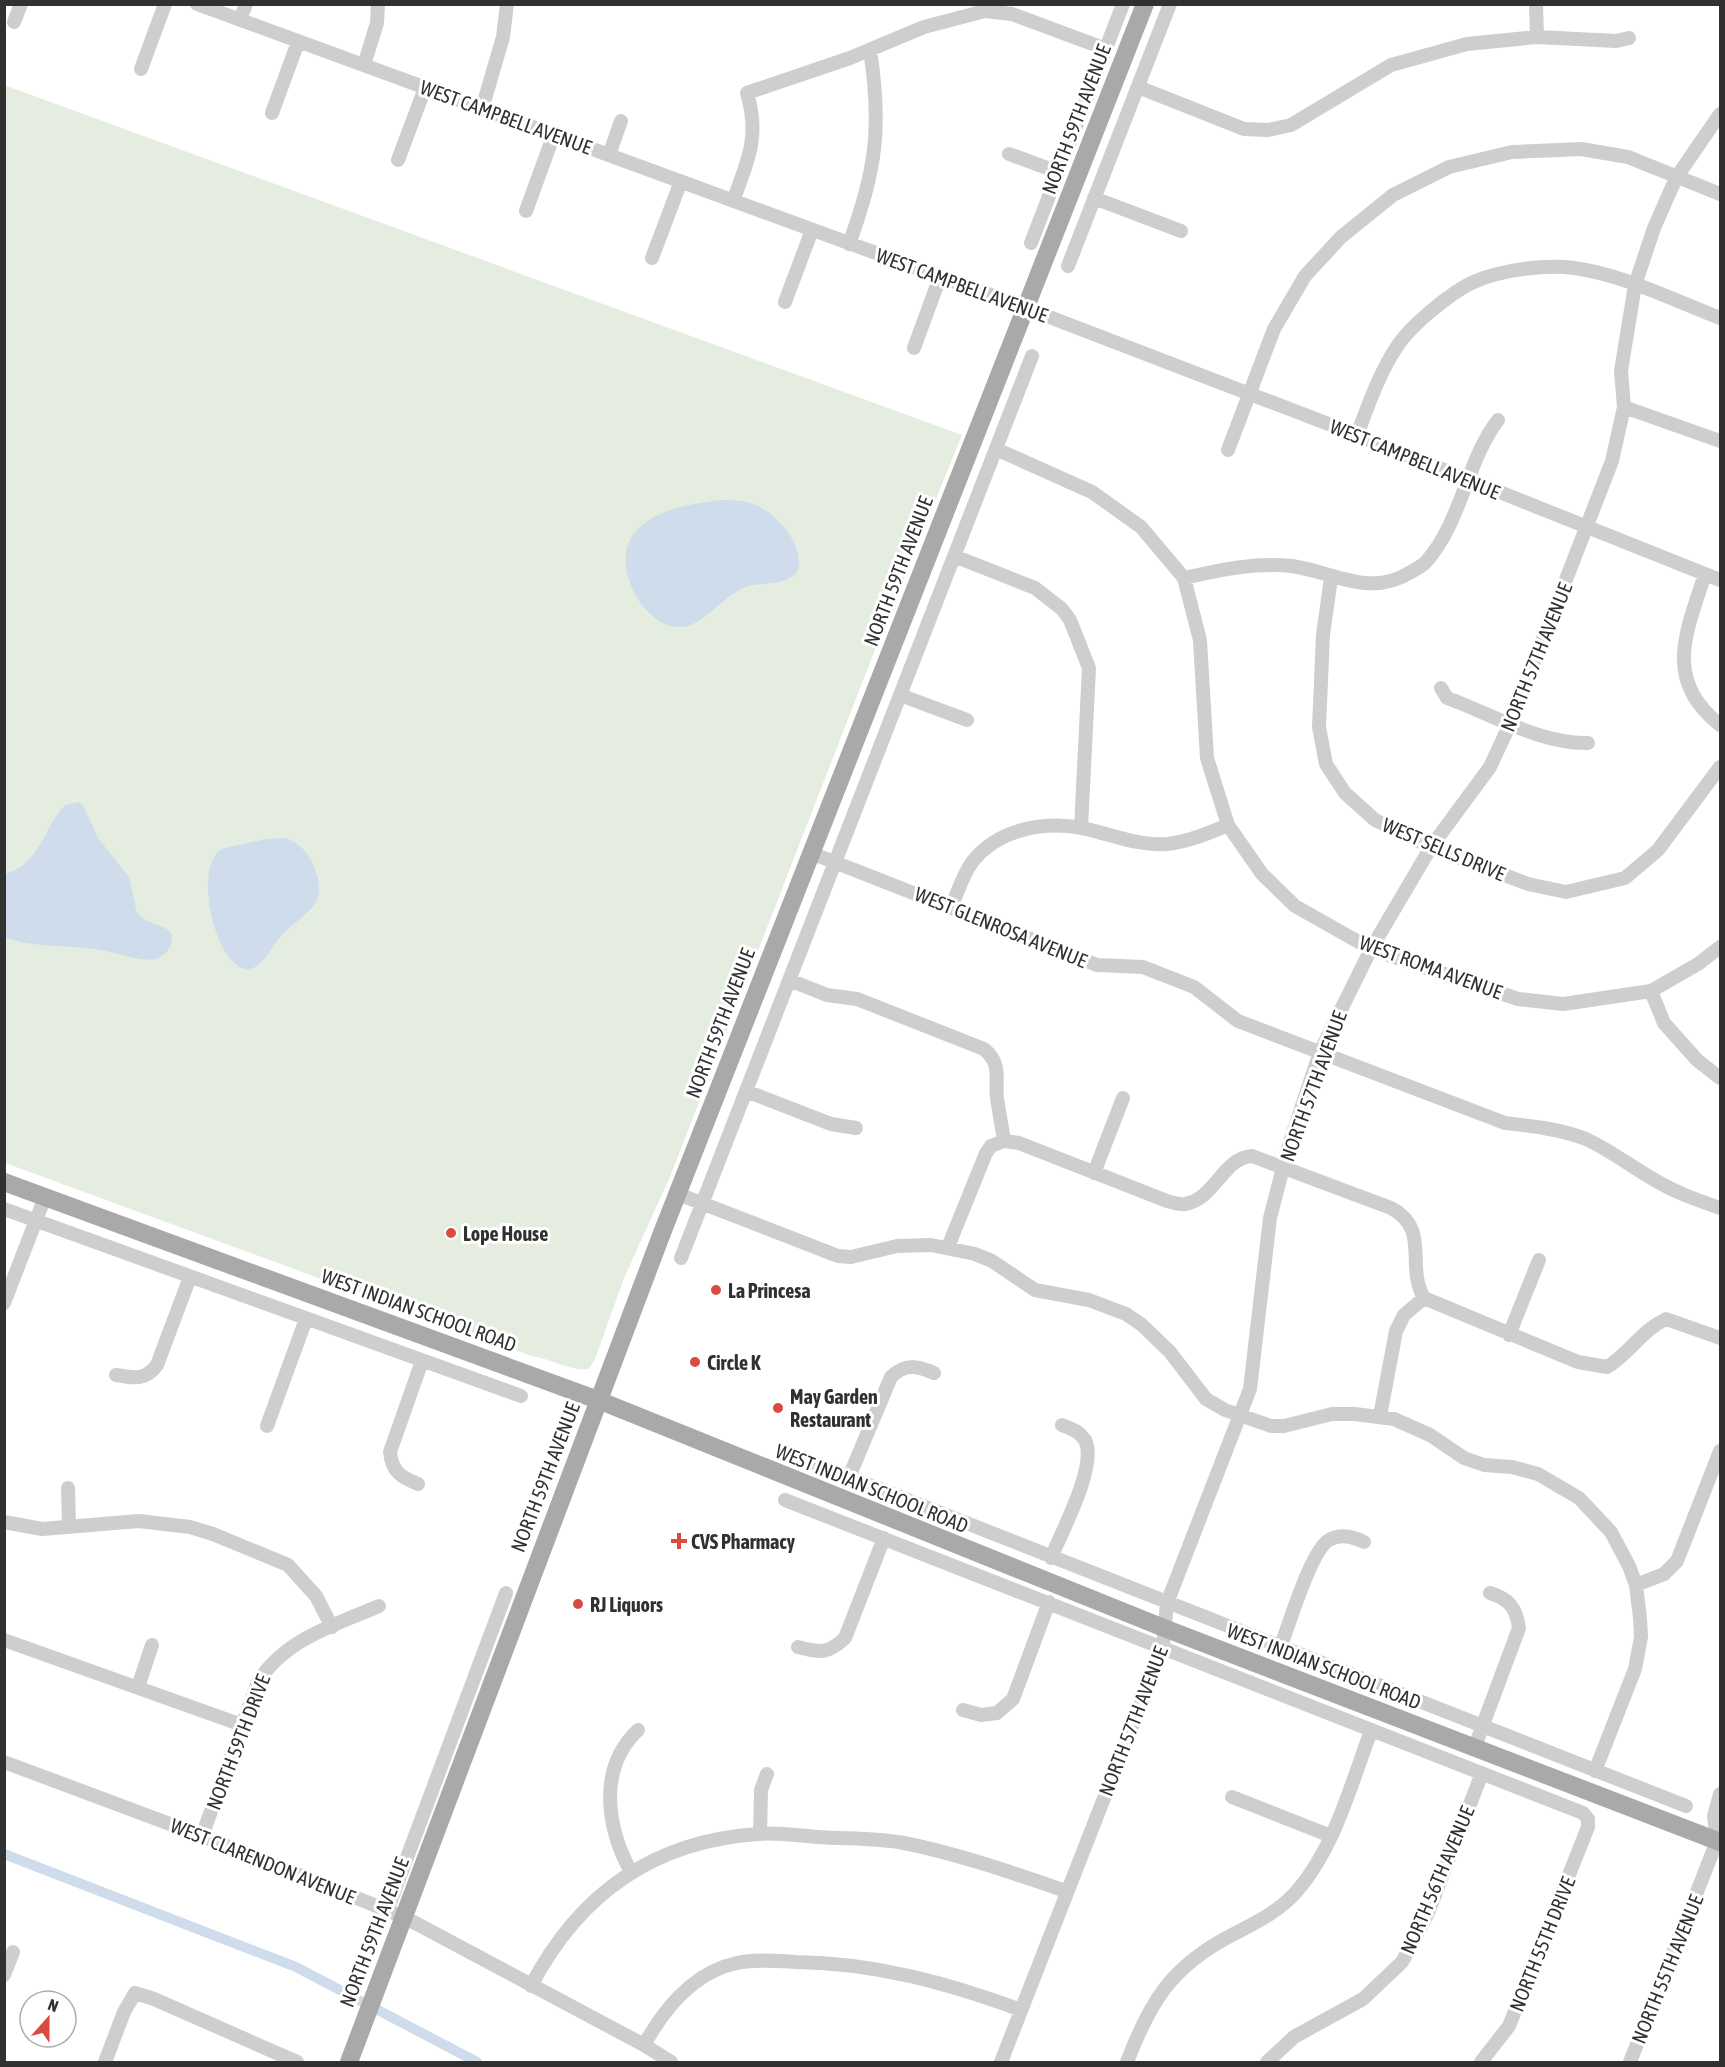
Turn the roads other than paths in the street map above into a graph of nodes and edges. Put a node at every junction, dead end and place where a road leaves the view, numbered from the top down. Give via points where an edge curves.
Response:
1 (21, 4) edge
2 (165, 4) edge
3 (197, 4) edge
4 (246, 4) edge
5 (378, 4) edge
6 (1123, 4) edge
7 (1145, 4) edge
8 (1170, 4) edge
9 (1536, 4) edge
10 (508, 5) edge
11 (240, 20) junction
12 (14, 22) dead end
13 (1537, 37) junction
14 (1629, 38) dead end
15 (298, 42) junction
16 (1106, 49) junction
17 (870, 50) junction
18 (364, 65) junction
19 (141, 69) dead end
20 (1138, 87) junction
21 (424, 88) junction
22 (482, 109) junction
23 (272, 113) dead end
24 (1720, 114) edge
25 (621, 121) dead end
26 (554, 134) junction
27 (609, 154) junction
28 (1009, 154) dead end
29 (398, 160) dead end
30 (1058, 172) junction
31 (1676, 178) junction
32 (681, 181) junction
33 (1720, 194) edge
34 (1094, 198) junction
35 (733, 201) junction
36 (526, 211) dead end
37 (812, 230) junction
38 (1181, 231) dead end
39 (1031, 243) dead end
40 (849, 244) junction
41 (652, 258) dead end
42 (1068, 266) dead end
43 (940, 277) junction
44 (1635, 285) junction
45 (785, 302) dead end
46 (1026, 308) junction
47 (1720, 318) edge
48 (914, 348) dead end
49 (1032, 356) dead end
50 (1249, 395) junction
51 (1624, 407) junction
52 (1498, 420) dead end
53 (1357, 435) junction
54 (1720, 441) edge
55 (996, 449) junction
56 (1228, 450) dead end
57 (1469, 480) junction
58 (1587, 528) junction
59 (954, 556) junction
60 (1705, 574) junction
61 (1184, 578) junction
62 (1331, 578) junction
63 (1720, 580) edge
64 (1441, 688) dead end
65 (900, 695) junction
66 (967, 720) dead end
67 (1510, 724) junction
68 (1720, 725) edge
69 (1588, 743) dead end
70 (1720, 767) edge
71 (1228, 825) junction
72 (1081, 828) junction
73 (1431, 847) junction
74 (811, 853) junction
75 (835, 862) junction
76 (952, 906) junction
77 (1720, 947) edge
78 (1371, 949) junction
79 (789, 980) junction
80 (1651, 991) junction
81 (1320, 1052) junction
82 (1720, 1078) edge
83 (746, 1091) junction
84 (1123, 1098) dead end
85 (856, 1128) dead end
86 (1004, 1141) junction
87 (1283, 1166) junction
88 (1094, 1173) junction
89 (4, 1182) edge
90 (678, 1194) junction
91 (45, 1197) junction
92 (702, 1203) junction
93 (1720, 1208) edge
94 (4, 1209) edge
95 (36, 1221) junction
96 (948, 1247) junction
97 (681, 1258) dead end
98 (1539, 1260) dead end
99 (190, 1277) junction
100 (1424, 1298) junction
101 (4, 1303) edge
102 (306, 1319) junction
103 (1509, 1335) junction
104 (1720, 1338) edge
105 (422, 1361) junction
106 (934, 1373) dead end
107 (116, 1375) dead end
108 (521, 1396) dead end
109 (598, 1400) junction
110 (1240, 1416) junction
111 (1380, 1416) junction
112 (1062, 1425) dead end
113 (267, 1426) dead end
114 (1720, 1451) edge
115 (791, 1454) dead end
116 (849, 1477) junction
117 (418, 1484) dead end
118 (68, 1488) dead end
119 (785, 1500) dead end
120 (4, 1522) edge
121 (69, 1527) junction
122 (884, 1538) junction
123 (1364, 1542) dead end
124 (1051, 1558) junction
125 (1636, 1584) junction
126 (506, 1593) dead end
127 (1490, 1593) dead end
128 (1049, 1602) junction
129 (1167, 1603) junction
130 (380, 1606) dead end
131 (332, 1627) junction
132 (1164, 1628) junction
133 (4, 1640) edge
134 (152, 1645) dead end
135 (798, 1647) dead end
136 (1164, 1647) junction
137 (1280, 1648) junction
138 (138, 1687) junction
139 (963, 1710) dead end
140 (242, 1725) junction
141 (1482, 1727) junction
142 (638, 1730) dead end
143 (1371, 1731) junction
144 (1474, 1749) junction
145 (4, 1762) edge
146 (1595, 1771) junction
147 (1482, 1773) junction
148 (767, 1774) dead end
149 (1720, 1794) edge
150 (1232, 1797) dead end
151 (1686, 1806) dead end
152 (1588, 1819) joint
153 (760, 1834) junction
154 (202, 1836) junction
155 (1331, 1836) junction
156 (1719, 1840) edge
157 (631, 1872) junction
158 (1066, 1892) junction
159 (395, 1914) junction
160 (13, 1952) dead end
161 (4, 1975) edge
162 (531, 1986) junction
163 (1022, 2010) junction
164 (644, 2045) junction
165 (105, 2062) edge
166 (297, 2062) edge
167 (348, 2062) edge
168 (671, 2062) edge
169 (1001, 2062) edge
170 (1127, 2062) edge
171 (1267, 2062) edge
172 (1481, 2062) edge
173 (1630, 2062) edge

1 - 12 street
2 - 19 street
3 - 11 street, WEST CAMPBELL AVENUE
4 - 11 street
5 - 18 street via 377,23
6 - 16 street, NORTH 59TH AVENUE
7 - 46 main road, NORTH 59TH AVENUE
8 - 20 street
9 - 13 street
10 - 22 street
11 - 15 street, WEST CAMPBELL AVENUE
13 - 14 street via 1616,41
13 - 20 street via 1467,44 1391,65 1291,125 1268,130 1244,129
15 - 18 street, WEST CAMPBELL AVENUE
15 - 23 street
16 - 17 street via 1011,14 985,11 924,27
16 - 30 street, NORTH 59TH AVENUE
17 - 35 street via 747,93 754,117 752,141
17 - 40 street via 878,110 875,156
18 - 21 street, WEST CAMPBELL AVENUE
20 - 34 street
21 - 22 street, WEST CAMPBELL AVENUE
21 - 29 street
22 - 26 street, WEST CAMPBELL AVENUE
24 - 31 street, NORTH 57TH AVENUE
25 - 27 street
26 - 27 street, WEST CAMPBELL AVENUE
26 - 36 street
27 - 32 street, WEST CAMPBELL AVENUE
28 - 30 street
30 - 39 street, NORTH 59TH AVENUE
31 - 33 street
31 - 44 street, NORTH 57TH AVENUE
31 - 50 street via 1628,157 1581,149 1512,152 1449,167 1393,195 1341,237 1305,276 1274,329
32 - 35 street, WEST CAMPBELL AVENUE
32 - 41 street
34 - 38 street
34 - 42 street
35 - 37 street, WEST CAMPBELL AVENUE
37 - 40 street, WEST CAMPBELL AVENUE
37 - 45 street
40 - 43 street, WEST CAMPBELL AVENUE
43 - 46 street, WEST CAMPBELL AVENUE
43 - 48 street
44 - 47 street
44 - 51 street, NORTH 57TH AVENUE via 1621,371
44 - 53 street via 1573,268 1530,268 1475,282 1426,314 1396,347
46 - 50 street, WEST CAMPBELL AVENUE
46 - 74 main road, NORTH 59TH AVENUE
49 - 55 street
50 - 53 street, WEST CAMPBELL AVENUE
50 - 56 street
51 - 54 street
51 - 58 street, NORTH 57TH AVENUE via 1612,461
52 - 57 street via 1485,438
53 - 57 street, WEST CAMPBELL AVENUE
55 - 59 street
55 - 61 street, WEST ROMA AVENUE via 1092,492 1141,527
57 - 58 street, WEST CAMPBELL AVENUE
57 - 62 street via 1446,531 1425,563 1401,578 1368,584
58 - 60 street, WEST CAMPBELL AVENUE
58 - 67 street, NORTH 57TH AVENUE
59 - 65 street
59 - 72 street via 1035,588 1070,620 1089,668
60 - 63 street, WEST CAMPBELL AVENUE
60 - 68 street via 1685,636 1684,677 1702,711
61 - 62 street via 1244,565 1293,567
61 - 71 street, WEST ROMA AVENUE via 1200,640 1207,758
62 - 73 street, WEST SELLS DRIVE via 1323,635 1319,726 1326,764 1345,793 1374,820
64 - 67 street via 1447,698
65 - 66 street
65 - 75 street
67 - 69 street via 1571,743
67 - 73 street, NORTH 57TH AVENUE via 1490,767
70 - 73 street, WEST SELLS DRIVE via 1658,850 1625,878 1566,892 1528,884
71 - 72 street via 1167,844 1129,842
71 - 78 street, WEST ROMA AVENUE via 1262,874 1295,906
72 - 76 street via 1037,825 1003,837 973,860
73 - 78 street, NORTH 57TH AVENUE
74 - 75 street, WEST GLENROSA AVENUE
74 - 90 main road, NORTH 59TH AVENUE
75 - 76 street, WEST GLENROSA AVENUE
75 - 79 street
76 - 81 street, WEST GLENROSA AVENUE via 1097,965 1143,967 1194,987 1238,1021
77 - 80 street, WEST ROMA AVENUE
78 - 80 street, WEST ROMA AVENUE via 1518,999 1563,1004
78 - 81 street, NORTH 57TH AVENUE
79 - 83 street
79 - 86 street via 827,995 856,999 984,1049 999,1071 997,1093
80 - 82 street via 1664,1023 1697,1060
81 - 87 street, NORTH 57TH AVENUE
81 - 93 street, WEST GLENROSA AVENUE via 1505,1123 1547,1128 1583,1138 1664,1185
83 - 85 street via 831,1124
83 - 92 street
84 - 88 street
86 - 88 street via 1019,1143
86 - 96 street via 991,1146 986,1153
87 - 88 street via 1245,1156 1233,1163 1201,1198 1185,1205
87 - 100 street via 1403,1214 1415,1235 1415,1275
87 - 110 street, NORTH 57TH AVENUE via 1270,1218 1252,1379
89 - 91 main road, WEST INDIAN SCHOOL ROAD
90 - 92 street
90 - 109 main road, NORTH 59TH AVENUE
91 - 95 street
91 - 109 main road, WEST INDIAN SCHOOL ROAD
92 - 96 street via 838,1256 851,1257 897,1246
92 - 97 street
94 - 95 street
95 - 99 street
95 - 101 street
96 - 110 street via 992,1260 1035,1290 1089,1300 1126,1314 1170,1352 1206,1399
98 - 103 street
99 - 102 street
99 - 107 street via 153,1370 142,1378
100 - 103 street
100 - 111 street via 1404,1315 1396,1331
102 - 105 street
102 - 113 street
103 - 104 street via 1578,1362 1607,1368 1653,1325 1666,1319
105 - 108 street
105 - 117 street via 390,1452 399,1476
106 - 116 street via 916,1366 897,1371 891,1377
109 - 132 main road, WEST INDIAN SCHOOL ROAD
109 - 159 main road, NORTH 59TH AVENUE
110 - 111 street via 1284,1426 1332,1414
110 - 129 street, NORTH 57TH AVENUE
111 - 125 street via 1430,1435 1464,1458 1484,1465 1525,1470 1559,1485 1595,1512 1611,1532
112 - 124 street via 1077,1431 1085,1441 1089,1458
114 - 125 street via 1677,1561 1664,1574
115 - 116 street, WEST INDIAN SCHOOL ROAD
116 - 124 street, WEST INDIAN SCHOOL ROAD
118 - 121 street
119 - 122 street, WEST INDIAN SCHOOL ROAD
120 - 121 street via 42,1529
121 - 131 street via 139,1521 190,1527 239,1543 288,1565 316,1596
122 - 128 street, WEST INDIAN SCHOOL ROAD
122 - 135 street via 845,1638 833,1650
123 - 137 street via 1339,1536 1318,1550
124 - 129 street, WEST INDIAN SCHOOL ROAD
125 - 146 street via 1639,1652
126 - 159 street, NORTH 59TH AVENUE
127 - 141 street via 1507,1598 1519,1628
128 - 136 street, WEST INDIAN SCHOOL ROAD
128 - 139 street via 1012,1699 997,1713
129 - 132 street, NORTH 57TH AVENUE
129 - 137 street, WEST INDIAN SCHOOL ROAD
130 - 131 street, NORTH 59TH DRIVE
131 - 140 street, NORTH 59TH DRIVE via 292,1646 269,1665 258,1682
132 - 136 street, NORTH 57TH AVENUE
132 - 144 main road, WEST INDIAN SCHOOL ROAD
133 - 138 street
134 - 138 street
136 - 143 street, WEST INDIAN SCHOOL ROAD
136 - 158 street, NORTH 57TH AVENUE
137 - 141 street, WEST INDIAN SCHOOL ROAD
138 - 140 street
140 - 154 street, NORTH 59TH DRIVE
141 - 144 street
141 - 146 street, WEST INDIAN SCHOOL ROAD
142 - 157 street via 624,1746 609,1800 612,1832
143 - 147 street, WEST INDIAN SCHOOL ROAD
143 - 155 street
144 - 156 main road, WEST INDIAN SCHOOL ROAD
145 - 154 street, WEST CLARENDON AVENUE
146 - 151 street, WEST INDIAN SCHOOL ROAD
147 - 152 street, WEST INDIAN SCHOOL ROAD via 1583,1813
147 - 171 street, NORTH 56TH AVENUE via 1428,1913 1402,1962 1363,1999 1294,2037
148 - 153 street via 761,1790
149 - 156 street, NORTH 55TH AVENUE via 1714,1816
150 - 155 street
152 - 172 street, NORTH 55TH DRIVE via 1520,2003 1499,2042
153 - 157 street via 670,1853
153 - 158 street via 903,1843 988,1865
154 - 159 street, WEST CLARENDON AVENUE
155 - 170 street via 1296,1893 1265,1917 1202,1952 1170,1979 1148,2011
156 - 173 street, NORTH 55TH AVENUE
157 - 162 street via 571,1922
158 - 163 street, NORTH 57TH AVENUE
159 - 162 street, WEST CLARENDON AVENUE
159 - 167 main road, NORTH 59TH AVENUE via 380,1980
160 - 161 street
162 - 164 street, WEST CLARENDON AVENUE
163 - 164 street via 962,1988 896,1971 830,1962 736,1963 701,1978 674,2000
163 - 169 street, NORTH 57TH AVENUE
164 - 168 street, WEST CLARENDON AVENUE
165 - 166 street via 135,1993

